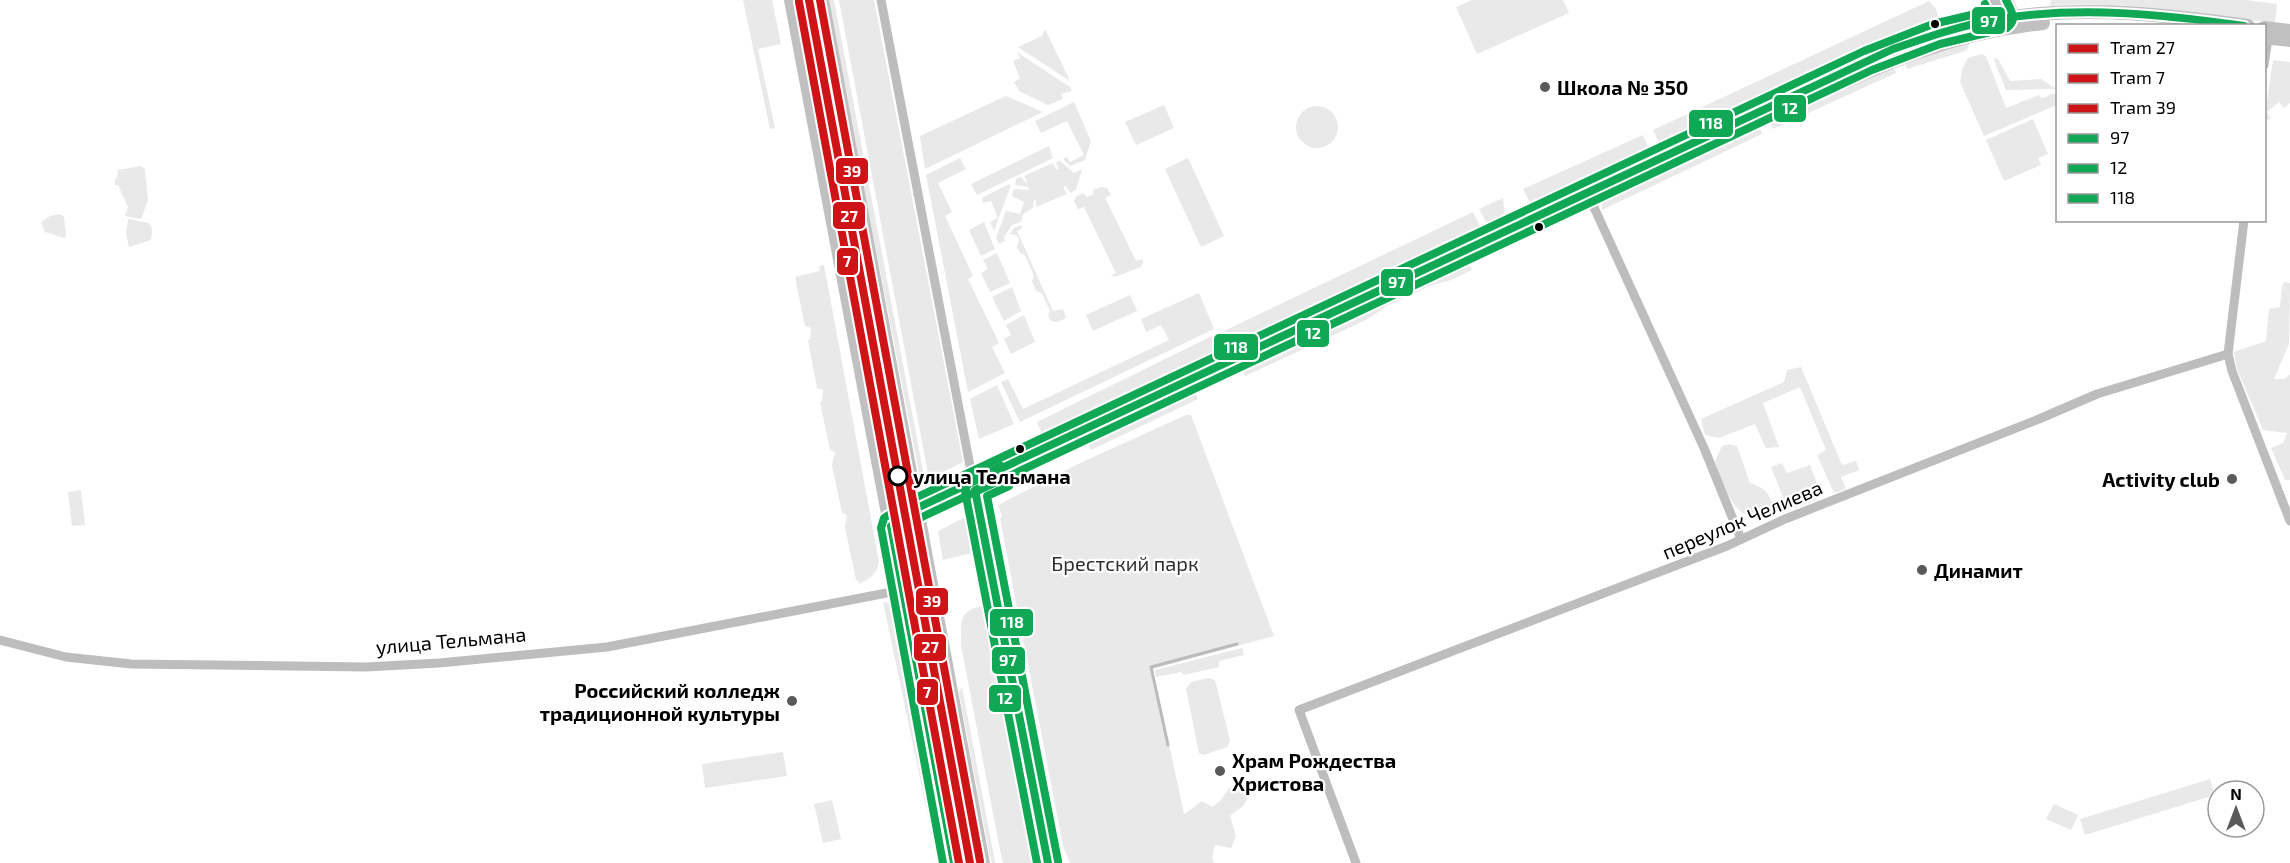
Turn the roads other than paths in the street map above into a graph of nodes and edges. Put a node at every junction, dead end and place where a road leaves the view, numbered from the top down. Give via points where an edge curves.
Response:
1 (791, 0) edge
2 (822, 0) edge
3 (881, 0) edge
4 (1995, 0) edge
5 (2006, 0) edge
6 (2009, 20) junction
7 (2157, 24) edge
8 (2230, 24) edge
9 (2290, 31) edge
10 (2267, 33) edge
11 (2290, 40) edge
12 (2266, 49) edge
13 (1589, 196) junction
14 (2244, 222) edge
15 (2228, 354) junction
16 (974, 486) junction
17 (918, 512) junction
18 (2290, 521) edge
19 (891, 526) junction
20 (1741, 539) junction
21 (902, 590) junction
22 (0, 640) edge
23 (954, 863) edge
24 (983, 863) edge
25 (1048, 863) edge
26 (1356, 863) edge

1 - 19 street
2 - 17 street
3 - 16 street
4 - 6 street
5 - 6 street
6 - 7 street
6 - 8 street via 2080,11
6 - 13 street via 1938,34 1868,60
9 - 10 street
10 - 11 street
10 - 12 street
13 - 16 street
13 - 20 street via 1704,448
14 - 15 street
15 - 18 street
15 - 20 street, переулок Челиева via 2071,404
16 - 17 street
16 - 25 street
17 - 19 street
17 - 24 street
19 - 21 street
20 - 26 street, переулок Челиева via 1299,710
21 - 22 street, улица Тельмана via 607,647 439,663 366,667 131,664 66,657
21 - 23 street

